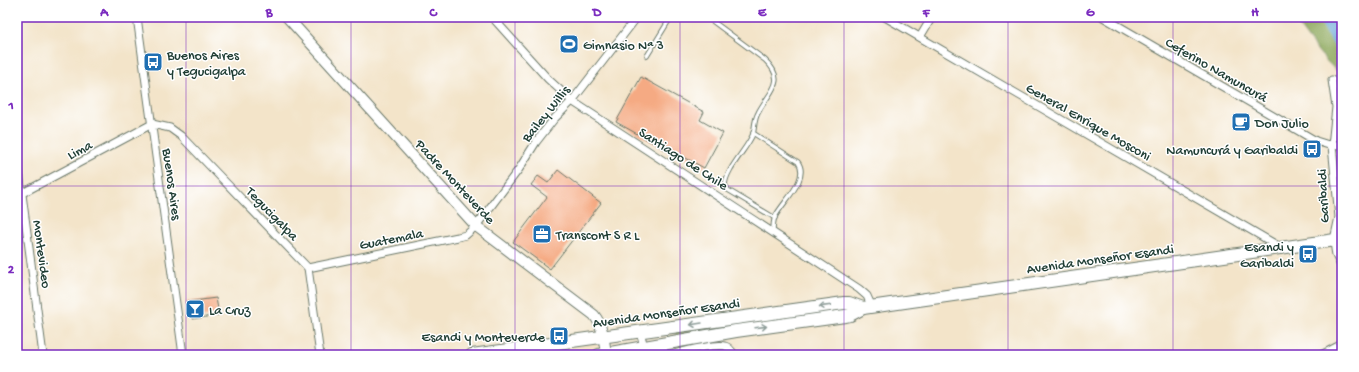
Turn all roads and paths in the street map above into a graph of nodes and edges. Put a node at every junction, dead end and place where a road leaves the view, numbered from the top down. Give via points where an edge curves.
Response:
1 (137, 17) edge
2 (287, 17) edge
3 (492, 17) edge
4 (637, 17) edge
5 (671, 17) edge
6 (707, 17) edge
7 (885, 17) edge
8 (932, 17) edge
9 (1103, 17) edge
10 (920, 37) junction
11 (646, 56) dead end
12 (1332, 80) dead end
13 (572, 100) junction
14 (152, 124) junction
15 (753, 133) junction
16 (1342, 144) edge
17 (1332, 146) junction
18 (17, 156) edge
19 (20, 196) edge
20 (775, 218) junction
21 (476, 226) junction
22 (773, 232) junction
23 (1338, 240) edge
24 (1280, 247) junction
25 (308, 268) junction
26 (1342, 268) edge
27 (867, 307) junction
28 (640, 331) junction
29 (603, 336) junction
30 (1342, 344) edge
31 (645, 351) edge
32 (603, 354) edge
33 (44, 355) edge
34 (183, 355) edge
35 (320, 355) edge
36 (472, 355) edge
37 (670, 355) edge
38 (734, 355) edge
39 (1321, 355) edge

1 - 14 street, Buenos Aires
2 - 21 street, Padre Monteverde
3 - 13 street, Santiago de Chile via 548,79
4 - 13 street, Bailey Willis
5 - 11 lane
6 - 15 lane via 765,60 776,74 773,89 754,121
7 - 10 street, General Enrique Mosconi
8 - 10 street
9 - 17 street, Ceferino Namuncurá via 1316,141
10 - 24 street, General Enrique Mosconi
12 - 17 street, Garibaldi via 1336,107
13 - 21 street, Bailey Willis via 536,142
13 - 22 street, Santiago de Chile
14 - 19 street, Lima
14 - 25 street, Tegucigalpa via 170,128 181,136
14 - 34 street, Buenos Aires
15 - 20 lane via 798,162 801,167 801,178
15 - 20 lane via 727,177 725,185 728,190
16 - 17 street
17 - 23 street, Garibaldi via 1339,217
18 - 19 street, Montevideo
19 - 33 street, Montevideo
20 - 22 lane
21 - 25 street, Guatemala via 466,235 458,237
21 - 29 street, Padre Monteverde via 594,315
22 - 27 street, Santiago de Chile via 867,296
23 - 24 main road, Avenida Monseñor Esandi
23 - 26 street, Garibaldi via 1336,255
24 - 27 main road, Avenida Monseñor Esandi
25 - 35 street
27 -> 28 main road, Avenida Monseñor Esandi via 844,303
31 -> 27 main road, Avenida Monseñor Esandi via 736,330 845,316
28 - 29 main road, Avenida Monseñor Esandi
28 - 31 street
29 - 32 street, Padre Monteverde
29 - 36 main road, Avenida Monseñor Esandi
30 - 39 street
31 - 32 main road, Avenida Monseñor Esandi
37 - 38 street via 723,346

